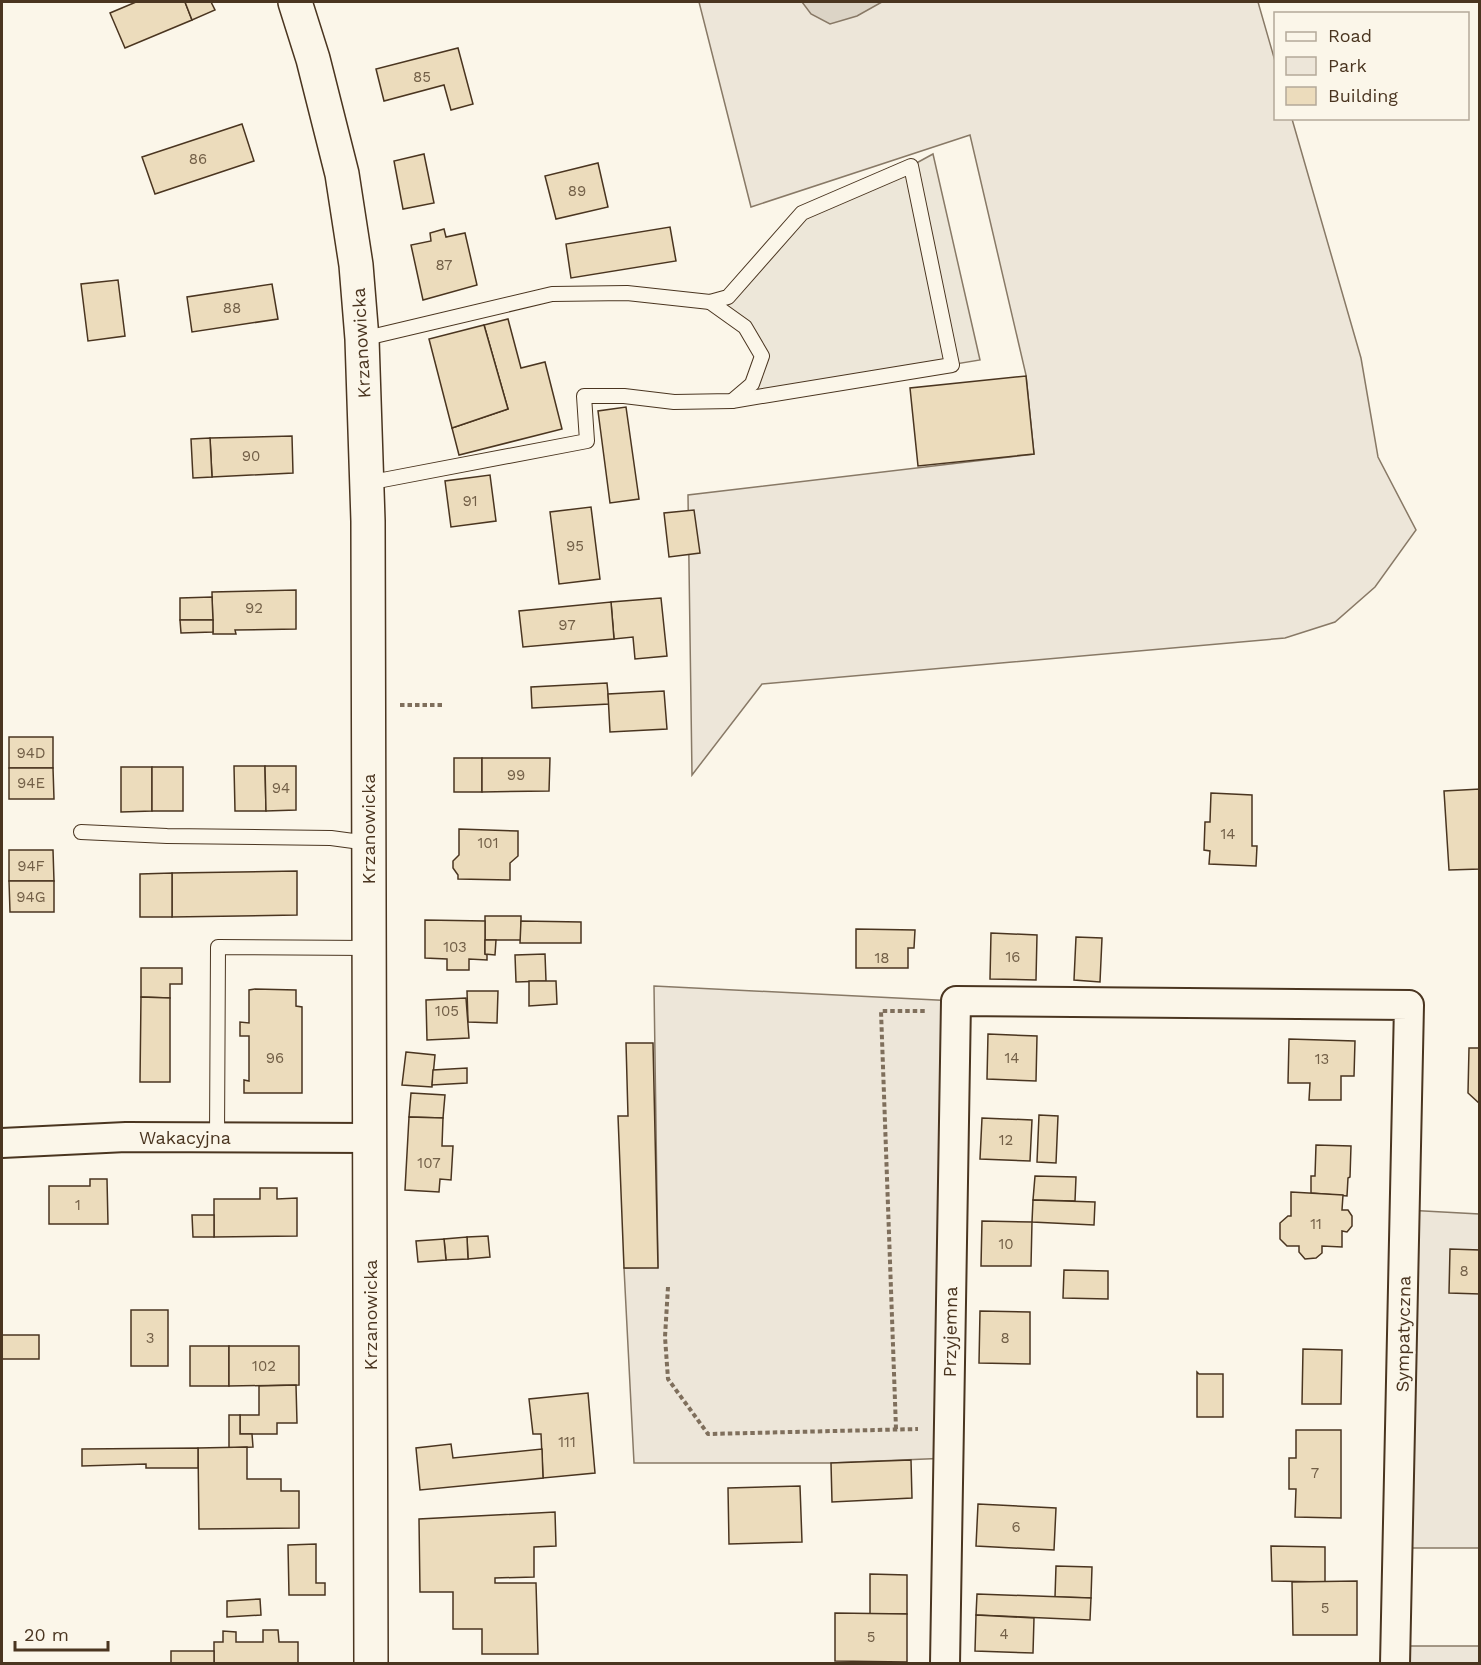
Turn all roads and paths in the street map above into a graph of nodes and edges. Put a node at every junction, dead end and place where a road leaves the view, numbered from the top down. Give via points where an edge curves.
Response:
1 (295, 2) edge
2 (710, 302) junction
3 (362, 339) junction
4 (732, 401) junction
5 (367, 483) junction
6 (390, 705) dead end
7 (446, 705) dead end
8 (81, 832) dead end
9 (368, 843) junction
10 (368, 948) junction
11 (956, 1006) junction
12 (217, 1137) junction
13 (369, 1138) junction
14 (2, 1143) edge
15 (668, 1287) dead end
16 (949, 1428) junction
17 (896, 1429) junction
18 (371, 1664) edge
19 (945, 1664) edge
20 (1395, 1664) edge

1 - 3 street, Krzanowicka via 342,174
2 - 3 lane via 627,293 552,294
2 - 4 lane via 745,327 762,356 752,384
2 - 4 lane via 728,297 802,213 911,166 952,365
3 - 5 street, Krzanowicka
4 - 5 lane via 584,396 587,441
5 - 9 street, Krzanowicka
6 - 7 path
8 - 9 lane via 331,838
9 - 10 street, Krzanowicka
10 - 12 lane via 218,947
10 - 13 street, Krzanowicka
11 - 16 street, Przyjemna
11 - 17 path via 881,1011
11 - 20 street, Sympatyczna via 1409,1005
12 - 13 street, Wakacyjna
12 - 14 street, Wakacyjna
13 - 18 street, Krzanowicka
15 - 17 path via 668,1379 708,1434
16 - 17 path
16 - 19 street, Przyjemna

